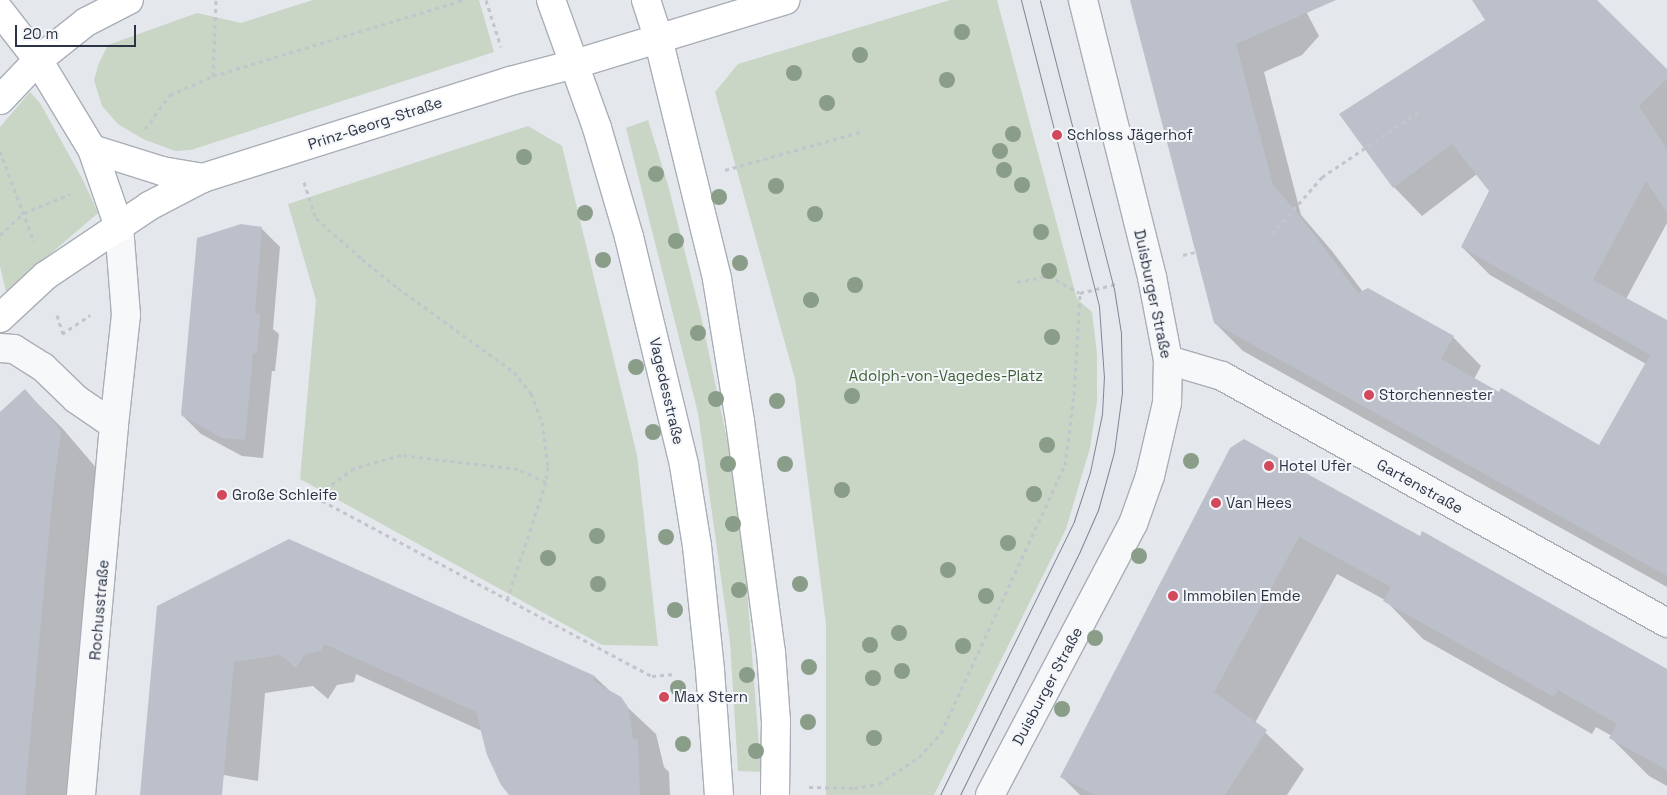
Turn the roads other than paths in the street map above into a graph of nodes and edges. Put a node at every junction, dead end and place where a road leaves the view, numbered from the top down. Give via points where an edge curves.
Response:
1 (129, 0) edge
2 (551, 0) edge
3 (646, 0) edge
4 (785, 0) edge
5 (1083, 0) edge
6 (0, 11) edge
7 (658, 38) junction
8 (38, 60) junction
9 (575, 64) junction
10 (0, 100) edge
11 (112, 168) junction
12 (203, 178) junction
13 (119, 227) junction
14 (0, 318) edge
15 (0, 348) edge
16 (1168, 360) junction
17 (114, 425) junction
18 (1667, 624) edge
19 (775, 791) edge
20 (81, 795) edge
21 (719, 795) edge
22 (990, 795) edge

1 - 8 street via 86,22
2 - 9 street, Vagedesstraße
3 - 7 street
4 - 7 street, Prinz-Georg-Straße
5 - 16 street, Duisburger Straße via 1152,277
6 - 8 street
7 - 9 street, Prinz-Georg-Straße
7 - 19 street via 717,279 740,421 771,652 776,721
8 - 10 street
8 - 11 street via 92,149
9 - 12 street, Prinz-Georg-Straße via 510,81
9 - 21 street, Vagedesstraße via 629,237 684,465 697,546
11 - 12 street
11 - 13 street, Rochusstraße
12 - 13 street, Prinz-Georg-Straße via 150,206
13 - 14 street, Prinz-Georg-Straße via 45,276
13 - 17 street, Rochusstraße via 126,315
15 - 17 street via 14,349 44,367 76,399
16 - 18 street, Gartenstraße via 1222,376
16 - 22 street, Duisburger Straße via 1167,403 1150,476 1133,524
17 - 20 street, Rochusstraße

